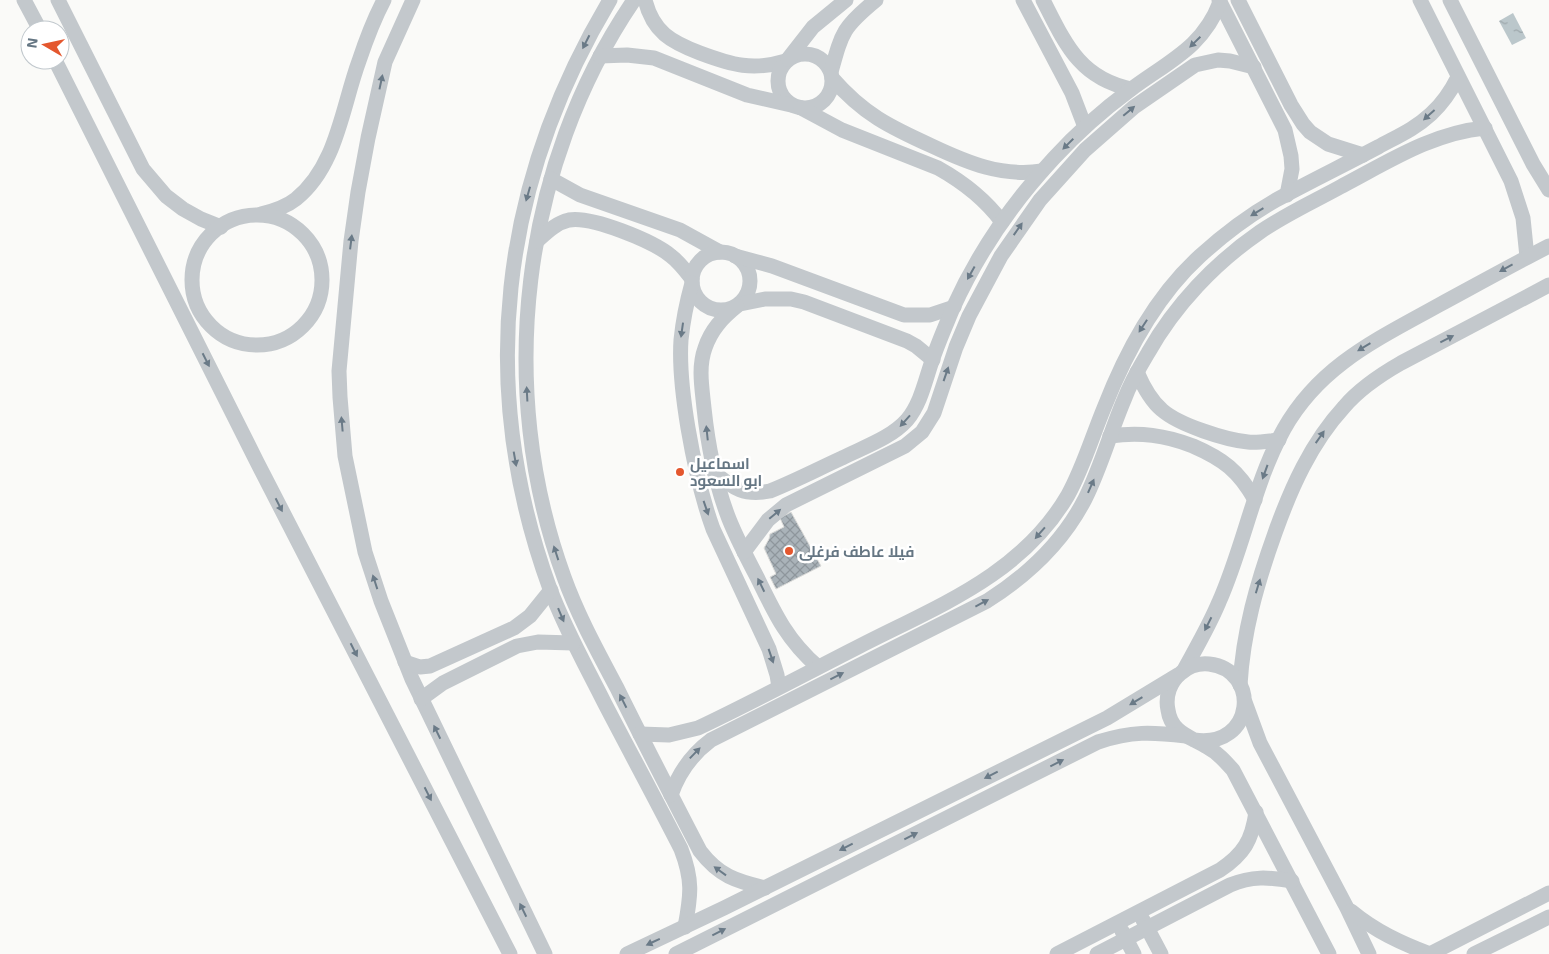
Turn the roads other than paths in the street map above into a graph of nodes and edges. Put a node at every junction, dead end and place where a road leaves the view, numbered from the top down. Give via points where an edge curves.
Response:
1 (24, 0) edge
2 (58, 0) edge
3 (384, 0) edge
4 (414, 0) edge
5 (610, 0) edge
6 (634, 0) edge
7 (645, 0) edge
8 (846, 0) edge
9 (876, 0) edge
10 (1023, 0) edge
11 (1043, 0) edge
12 (1238, 0) edge
13 (1420, 0) edge
14 (1450, 0) edge
15 (1220, 1) edge
16 (35, 20) edge
17 (600, 56) junction
18 (787, 60) junction
19 (1254, 67) junction
20 (60, 70) edge
21 (831, 75) junction
22 (1458, 77) junction
23 (1131, 89) junction
24 (796, 107) junction
25 (1085, 127) junction
26 (1485, 128) junction
27 (1363, 155) junction
28 (1042, 171) junction
29 (551, 179) junction
30 (1549, 190) edge
31 (1286, 195) junction
32 (258, 215) junction
33 (1002, 222) junction
34 (221, 226) junction
35 (537, 241) junction
36 (1549, 246) edge
37 (720, 252) junction
38 (735, 256) junction
39 (1527, 257) junction
40 (692, 281) junction
41 (1549, 285) edge
42 (322, 288) junction
43 (346, 290) junction
44 (738, 305) junction
45 (198, 307) junction
46 (954, 307) junction
47 (183, 317) junction
48 (932, 360) junction
49 (1137, 372) junction
50 (1110, 436) junction
51 (1279, 440) junction
52 (714, 472) junction
53 (1255, 500) junction
54 (744, 552) junction
55 (550, 590) junction
56 (573, 643) junction
57 (405, 662) junction
58 (818, 667) junction
59 (1181, 673) junction
60 (1240, 685) junction
61 (779, 687) junction
62 (421, 699) junction
63 (1244, 700) junction
64 (640, 734) junction
65 (1190, 738) junction
66 (671, 795) junction
67 (1256, 812) junction
68 (1292, 882) junction
69 (765, 888) junction
70 (1549, 892) edge
71 (1347, 908) junction
72 (1139, 912) junction
73 (1549, 917) edge
74 (1117, 923) junction
75 (685, 927) junction
76 (1148, 928) junction
77 (1126, 939) junction
78 (510, 954) edge
79 (545, 954) edge
80 (627, 954) edge
81 (676, 954) edge
82 (1057, 954) edge
83 (1097, 954) edge
84 (1134, 954) edge
85 (1160, 954) edge
86 (1329, 954) edge
87 (1369, 954) edge
88 (1430, 954) edge
89 (1474, 954) edge

1 - 16 street
2 - 34 street via 143,169 166,196 183,209
3 - 32 street via 358,61 336,136 321,170 294,200
43 -> 4 street via 358,192 385,62
5 -> 55 street via 566,85 538,161 518,235 508,311 508,399 514,448 522,496
6 - 17 street
7 - 18 street via 652,20 680,45 739,66 763,66
8 - 18 street via 813,27
9 - 21 street via 858,14 840,37
10 - 25 street via 1072,93
11 - 23 street via 1064,40 1081,63 1104,80
12 - 27 street via 1303,124 1328,144
13 - 22 street
14 - 30 street
15 - 19 street
15 -> 23 street via 1210,25 1193,44
17 - 24 street via 627,54 654,58 747,95
17 - 29 street via 573,116
18 - 21 street via 795,55 811,54 824,62
18 - 24 street via 779,71 778,87 785,100
19 - 31 street via 1289,142 1292,169
54 -> 19 street via 768,520 786,506 905,446 922,432 934,413 969,316 1001,256 1040,200 1085,150 1134,107 1195,64 1218,60
20 - 47 street
21 - 24 street via 830,91 821,103 814,107
21 - 28 street via 853,100 877,119 964,161 998,171
22 - 26 street
22 -> 27 street via 1442,103 1420,124
23 - 25 street
24 - 33 street via 842,130 950,174 984,201
25 -> 28 street
26 - 39 street via 1518,199
26 - 49 street via 1430,140 1260,232 1217,266 1198,286 1163,328
27 - 31 street
28 - 33 street
29 - 35 street
29 - 37 street via 580,195 680,230
31 -> 58 street via 1222,236 1186,270 1155,307 1122,364 1080,472 1055,515 1022,552 982,582
32 - 34 street via 245,216
32 - 42 street via 276,218 306,238 316,253
33 -> 46 street
34 - 45 street via 205,242 195,263 193,285
35 - 40 street via 561,223 591,221 654,244 671,256
64 -> 35 street via 576,608 553,544 537,478 528,411 526,343
36 - 39 street
37 - 38 street
37 - 40 street via 701,260
38 - 44 street via 748,269 750,278 746,297
38 - 46 street via 772,266 904,315 930,315
39 -> 51 street via 1344,361 1311,391
40 - 44 street via 693,291 704,305 729,310
40 -> 61 street via 680,358 682,395 695,471 713,529 769,649
60 -> 41 street via 1247,626 1272,542 1304,464 1329,424 1360,390 1378,376
42 - 43 street
42 - 45 street via 318,304 300,330 272,344 249,344 226,338
57 -> 43 street via 365,552 345,456 339,371
44 - 48 street via 778,298 804,302 907,341
52 -> 44 street via 708,441 702,362 717,325
45 - 47 street
46 - 48 street
47 -> 78 street
48 -> 52 street via 914,409 899,428 879,440 760,493 739,490
49 - 50 street
49 - 51 street via 1153,401 1180,422 1234,440
50 - 53 street via 1158,435 1174,438 1214,455 1238,474
66 -> 50 street via 690,758 711,740 987,601 1021,578 1050,550 1075,517 1094,481
51 -> 53 street
52 - 54 street
53 -> 59 street via 1219,602
58 -> 54 street via 794,644
55 -> 56 street
55 - 57 street via 530,616 514,628 430,666 420,667
56 - 62 street via 538,642 517,646
56 - 75 street via 681,849 691,888
57 - 62 street
58 - 61 street
59 - 60 street via 1194,665 1216,665 1226,669
59 - 65 street via 1168,693 1168,713 1178,730
59 -> 69 street via 1107,718
60 - 63 street
61 - 64 street via 698,728 669,735
79 -> 62 street
63 - 65 street via 1243,712 1230,734 1206,742
63 - 71 street via 1260,743
64 - 66 street
65 - 67 street via 1221,757 1233,770
81 -> 65 street via 1098,742 1116,736 1154,732
69 -> 66 street via 727,877 708,861
67 - 68 street
67 - 72 street via 1254,830 1235,860
68 - 76 street via 1244,879
68 - 86 street
69 - 75 street
70 - 88 street
71 - 87 street
71 - 88 street via 1377,930
72 - 74 street
72 - 76 street
73 - 89 street
74 - 77 street
74 - 82 street
75 -> 80 street
76 - 77 street
76 - 85 street
77 - 83 street
77 - 84 street

